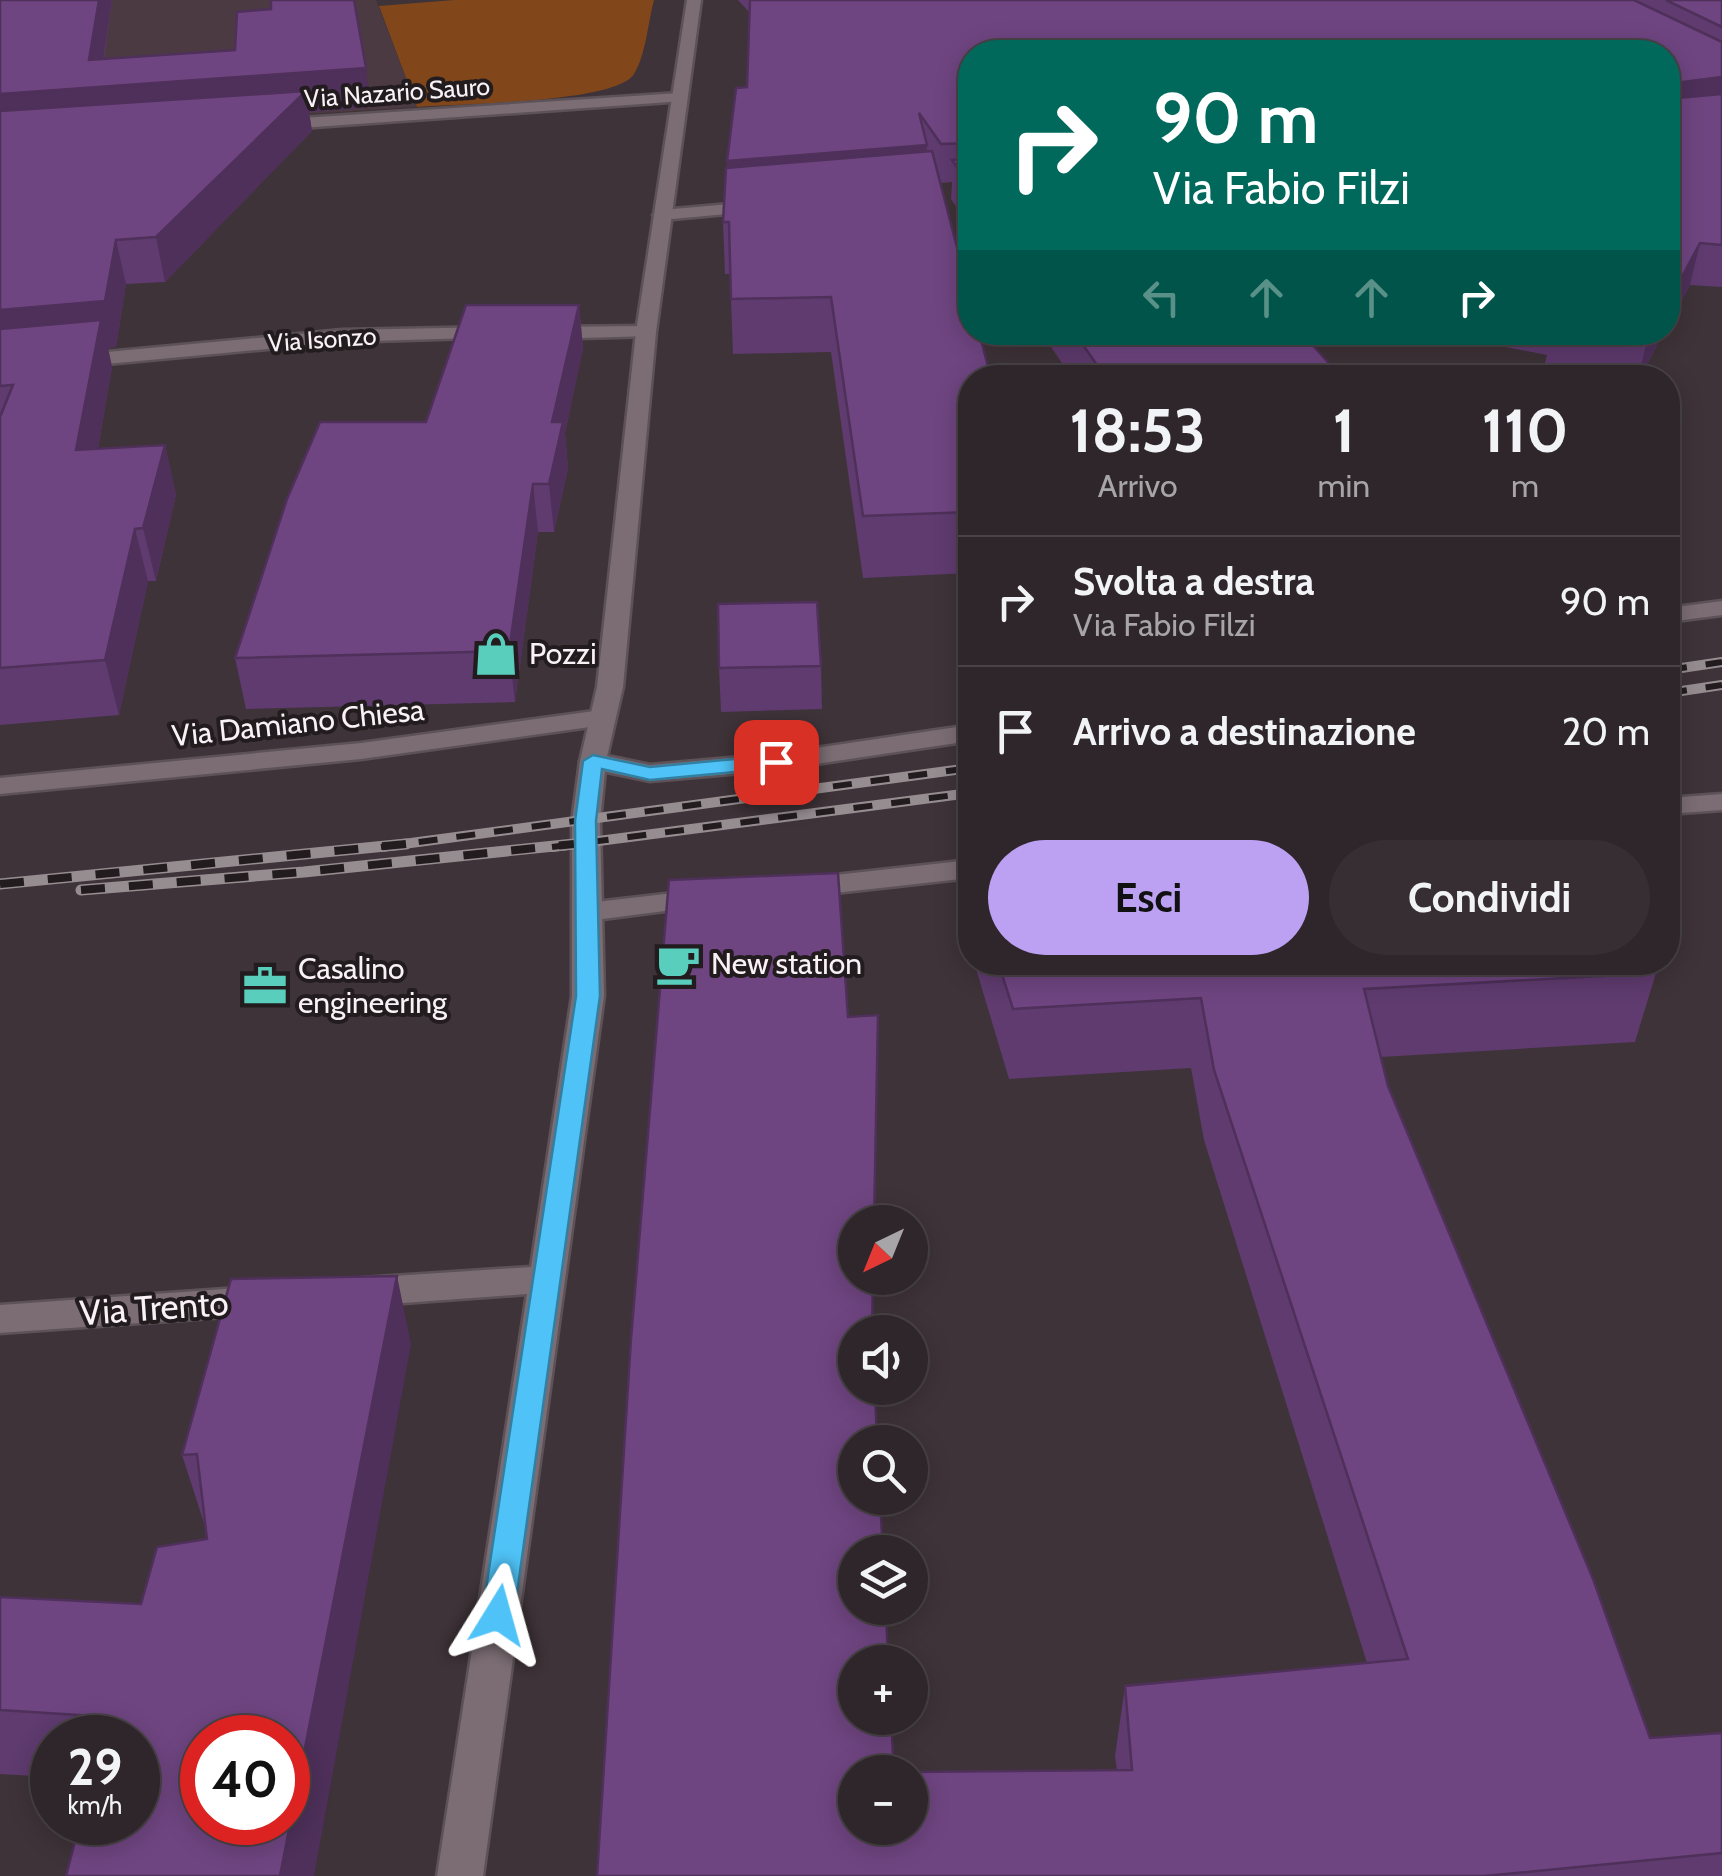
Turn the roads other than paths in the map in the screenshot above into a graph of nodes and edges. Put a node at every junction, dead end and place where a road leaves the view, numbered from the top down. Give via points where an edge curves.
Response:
1 (694, 0) edge
2 (678, 98) junction
3 (252, 126) edge
4 (778, 205) edge
5 (662, 215) junction
6 (646, 332) junction
7 (0, 368) edge
8 (1722, 608) edge
9 (1680, 614) edge
10 (602, 718) junction
11 (958, 735) edge
12 (593, 761) junction
13 (0, 786) edge
14 (1722, 802) edge
15 (1680, 805) edge
16 (958, 870) edge
17 (779, 890) edge
18 (740, 895) edge
19 (588, 912) junction
20 (548, 1279) junction
21 (332, 1295) edge
22 (293, 1298) edge
23 (0, 1319) edge
24 (460, 1876) edge

1 - 2 street
2 - 3 street, Via Nazario Sauro
2 - 5 street
4 - 5 street
5 - 6 street
6 - 7 street, Via Isonzo via 342,336
6 - 10 street
8 - 9 street
10 - 12 street
10 - 13 street, Via Damiano Chiesa via 361,751
11 - 12 street via 650,774
12 - 19 street via 586,821
14 - 15 street
16 - 17 street
18 - 19 street
19 - 20 street via 588,996
20 - 21 street
20 - 24 street
22 - 23 street, Via Trento

